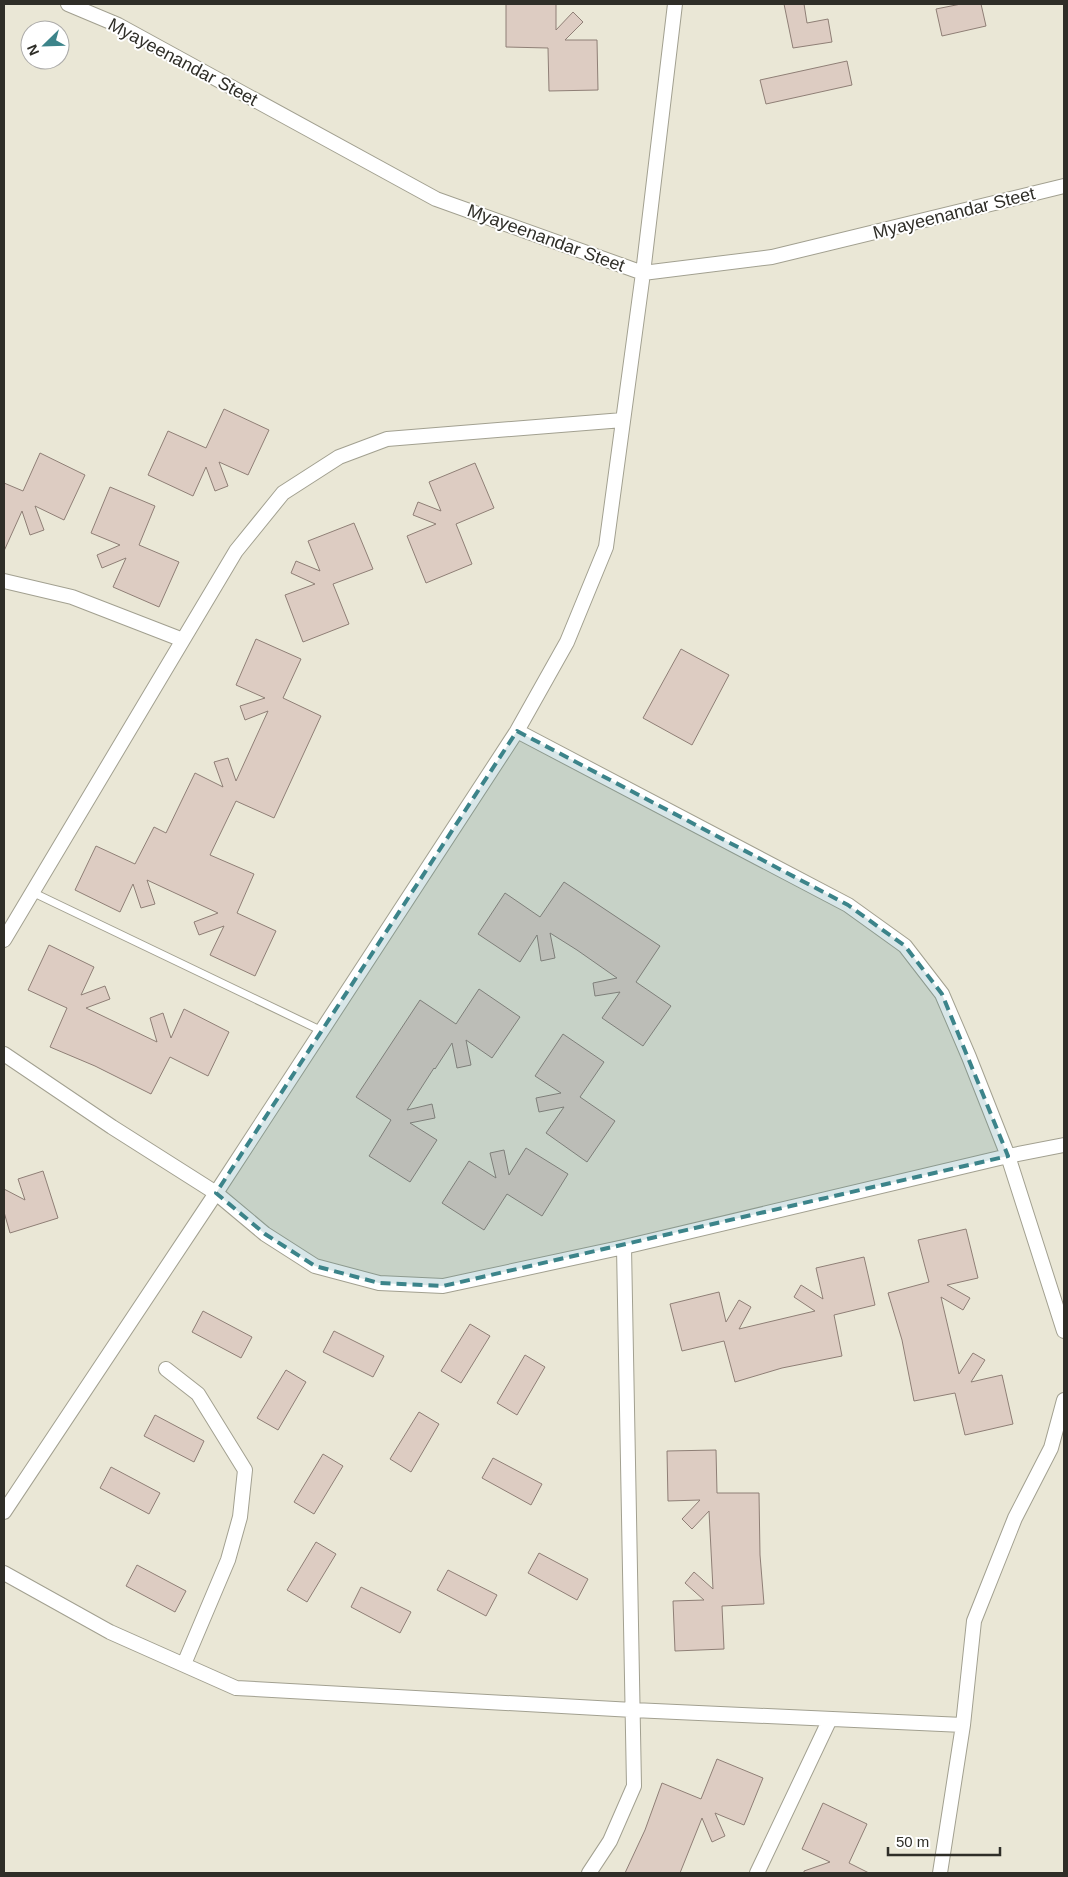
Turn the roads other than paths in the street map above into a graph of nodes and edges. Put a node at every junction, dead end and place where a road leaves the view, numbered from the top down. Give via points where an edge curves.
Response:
1 (68, 4) edge
2 (675, 4) edge
3 (1064, 186) edge
4 (643, 273) junction
5 (623, 420) junction
6 (4, 581) edge
7 (183, 640) junction
8 (517, 731) junction
9 (32, 892) junction
10 (4, 940) edge
11 (322, 1031) junction
12 (4, 1054) edge
13 (1064, 1145) edge
14 (1008, 1156) junction
15 (216, 1193) junction
16 (624, 1247) junction
17 (1064, 1330) edge
18 (166, 1369) dead end
19 (1064, 1400) edge
20 (4, 1512) edge
21 (4, 1574) edge
22 (184, 1664) junction
23 (633, 1710) junction
24 (830, 1719) junction
25 (963, 1725) junction
26 (588, 1873) edge
27 (757, 1873) edge
28 (940, 1873) edge

1 - 4 street, Myayeenandar Steet via 118,25 436,199
2 - 4 street
3 - 4 street, Myayeenandar Steet via 772,257
4 - 5 street
5 - 7 street via 387,439 339,456 283,493 236,551
5 - 8 street via 606,547 567,642
6 - 7 street via 72,597
7 - 9 street
8 - 11 street
8 - 14 street via 848,905 905,946 942,994
9 - 10 street
9 - 11 lane
11 - 15 street
12 - 15 street
13 - 14 street
14 - 16 street
14 - 17 street
15 - 16 street via 264,1234 316,1266 379,1283 443,1286
15 - 20 street
16 - 23 street
18 - 22 street via 198,1394 245,1470 240,1516 228,1560
19 - 25 street via 1052,1448 1015,1518 974,1621
21 - 22 street via 110,1632
22 - 23 street via 236,1688
23 - 24 street
23 - 26 street via 634,1786 610,1841
24 - 25 street
24 - 27 street
25 - 28 street

